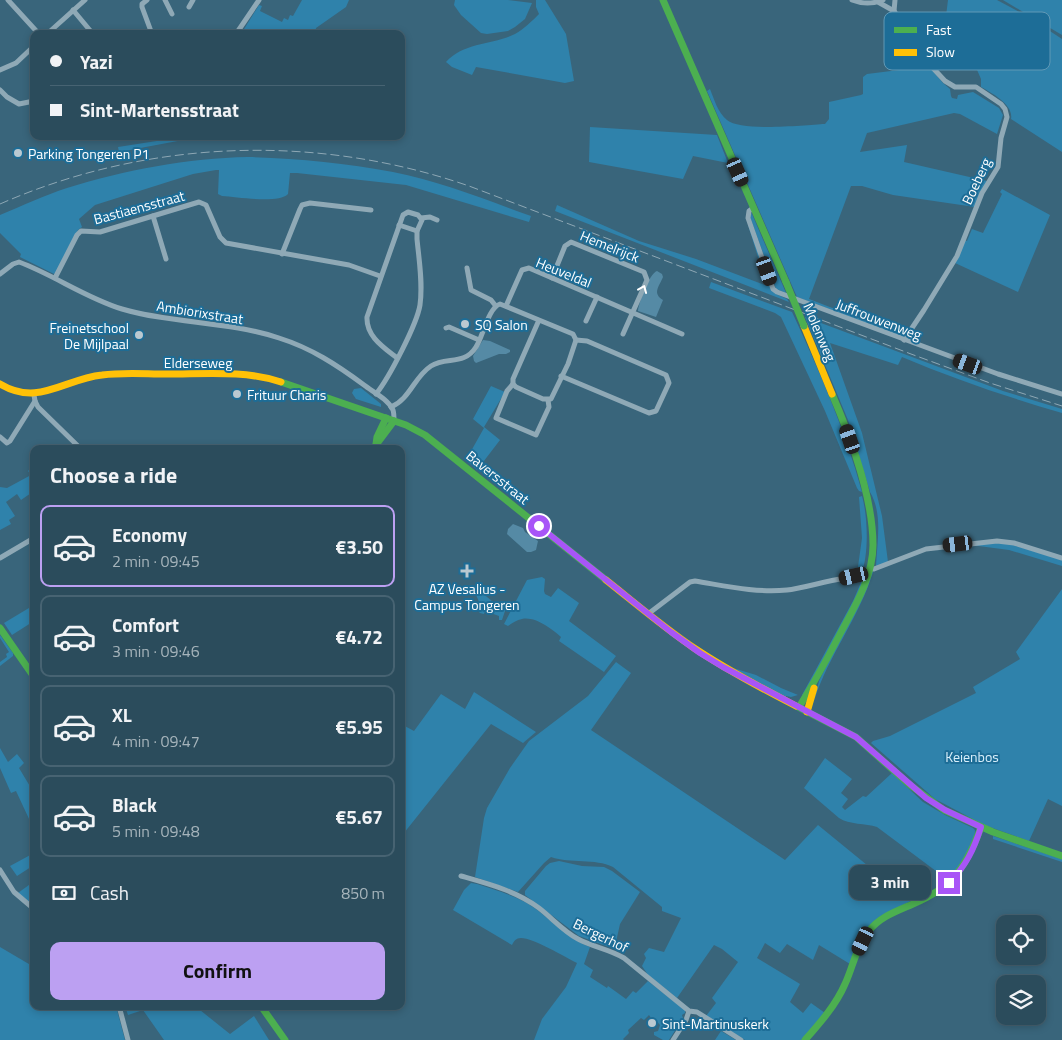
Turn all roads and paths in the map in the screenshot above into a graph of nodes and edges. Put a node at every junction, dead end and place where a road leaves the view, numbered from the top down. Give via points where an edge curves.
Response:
1 (8, 0) edge
2 (85, 0) edge
3 (147, 0) edge
4 (165, 0) edge
5 (193, 0) edge
6 (259, 0) edge
7 (662, 0) edge
8 (852, 0) edge
9 (895, 0) edge
10 (881, 1) edge
11 (189, 7) dead end
12 (73, 10) junction
13 (894, 12) joint
14 (172, 14) dead end
15 (35, 30) edge
16 (51, 30) edge
17 (90, 30) edge
18 (151, 30) edge
19 (239, 30) edge
20 (30, 50) edge
21 (0, 70) edge
22 (935, 70) edge
23 (0, 90) edge
24 (30, 102) edge
25 (351, 207) junction
26 (753, 208) junction
27 (371, 210) dead end
28 (350, 214) dead end
29 (152, 216) junction
30 (421, 218) junction
31 (437, 220) dead end
32 (399, 225) junction
33 (417, 231) junction
34 (282, 254) junction
35 (166, 259) dead end
36 (468, 268) dead end
37 (0, 274) edge
38 (380, 276) junction
39 (55, 278) junction
40 (552, 278) junction
41 (596, 297) junction
42 (495, 305) junction
43 (506, 306) junction
44 (633, 313) junction
45 (539, 320) junction
46 (586, 321) dead end
47 (446, 328) dead end
48 (623, 334) dead end
49 (682, 334) dead end
50 (479, 340) junction
51 (576, 340) junction
52 (904, 340) junction
53 (397, 358) junction
54 (561, 376) junction
55 (0, 384) edge
56 (513, 384) junction
57 (376, 394) junction
58 (1062, 394) edge
59 (35, 398) junction
60 (548, 400) junction
61 (391, 407) junction
62 (386, 418) junction
63 (394, 421) junction
64 (0, 437) edge
65 (77, 445) edge
66 (374, 445) edge
67 (375, 445) edge
68 (30, 540) edge
69 (0, 558) edge
70 (1062, 558) edge
71 (869, 569) junction
72 (867, 578) junction
73 (648, 614) junction
74 (0, 628) edge
75 (30, 671) edge
76 (816, 680) junction
77 (799, 707) junction
78 (807, 712) junction
79 (981, 827) junction
80 (1062, 856) edge
81 (0, 870) edge
82 (461, 876) dead end
83 (30, 906) edge
84 (120, 1010) edge
85 (264, 1010) edge
86 (689, 1011) junction
87 (128, 1040) edge
88 (285, 1040) edge
89 (673, 1040) edge
90 (741, 1040) edge
91 (805, 1040) edge

1 - 15 street
2 - 12 street
3 - 18 street via 142,7
4 - 14 street
5 - 11 street
6 - 19 street
7 - 26 main road, Molenweg
8 - 10 street, Boeberg via 863,3
9 - 13 street
10 - 13 street, Boeberg
12 - 16 street
12 - 17 street
20 - 21 street via 16,63
22 - 52 street, Boeberg via 945,82 955,87 976,87 1001,104 1007,117 998,167 982,193 957,256
23 - 24 street via 19,104
25 - 27 street
25 - 28 street
25 - 34 street via 302,205
26 - 52 street, Juffrouwenweg via 748,211 748,218 777,292
26 - 71 main road, Molenweg, bridge via 844,422 866,493 873,532
29 - 34 street, Bastiaensstraat via 202,202 226,243
29 - 35 street
29 - 39 street, Bastiaensstraat via 100,232 81,231
30 - 31 street
30 - 32 street via 406,212
30 - 33 street
32 - 33 street
32 - 38 street
33 - 53 street via 420,303
34 - 38 street, Bastiaensstraat via 349,265
36 - 42 street via 471,290
37 - 39 street, Ambiorixstraat via 19,262
38 - 53 street via 366,323 372,336
39 - 57 street, Ambiorixstraat via 123,309 278,337 322,356
40 - 41 street, Heuveldal
40 - 43 street, Heuveldal via 524,268
44 -> 40 street, Hemelrijck via 646,280 645,273 576,242 565,246
41 - 44 street, Heuveldal
41 - 46 street, Heuveldal
42 - 43 street
42 - 50 street
43 - 45 street
44 - 48 street, Hemelrijck
44 - 49 street, Heuveldal
45 - 51 street via 573,334
45 - 56 street via 512,379
47 - 50 street via 450,326
50 - 61 street via 471,353 462,359 430,366 404,399
51 - 54 street
51 - 54 street via 587,341 666,376 669,382 656,411 649,413
52 - 58 street, Juffrouwenweg
53 - 57 street
54 - 60 street
55 - 59 main road, Elderseweg via 13,392
56 - 60 street
56 - 60 street via 496,418 536,435 549,407
57 - 61 street, Ambiorixstraat
59 - 62 main road, Elderseweg via 83,379 108,374 255,375
59 - 64 street via 10,441 7,444
59 - 65 street via 38,407
61 - 62 street
61 - 63 street
62 - 63 main road, Elderseweg
62 - 66 main road
63 - 67 main road
63 - 73 main road, Baversstraat via 425,435
68 - 69 street
70 - 71 street via 997,541 926,549
71 - 72 main road, Molenweg
72 - 73 street via 854,576 789,590 766,591 695,581
72 - 76 main road, Molenweg
73 - 77 main road, Baversstraat via 715,663
74 - 75 main road
76 - 77 main road, Molenweg
76 - 78 main road, Molenweg
77 - 78 main road, Baversstraat
78 - 79 main road, Baversstraat via 861,741 935,804
79 - 80 main road, Baversstraat
79 - 91 main road via 966,863 949,883 932,896 886,916 870,930 837,999
81 - 83 street via 14,892
82 - 86 street, Bergerhof via 518,895 578,939 619,955 636,966
84 - 87 street
85 - 88 main road
86 - 89 street
86 - 90 street, Bergerhof via 697,1012

